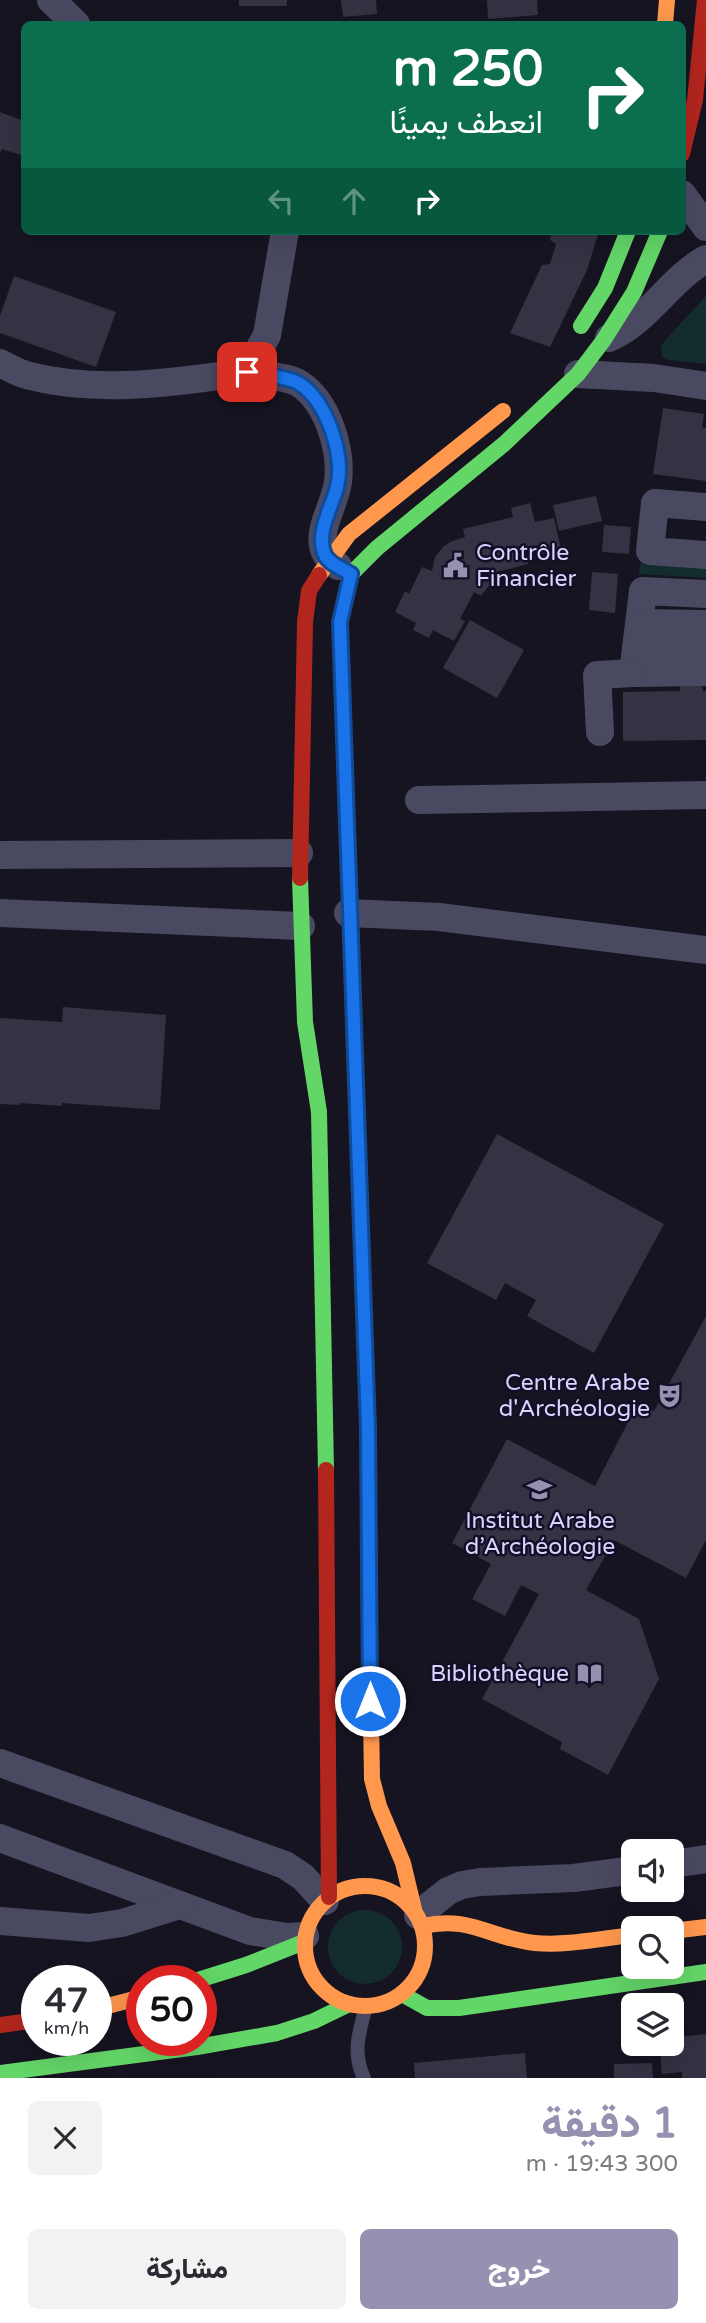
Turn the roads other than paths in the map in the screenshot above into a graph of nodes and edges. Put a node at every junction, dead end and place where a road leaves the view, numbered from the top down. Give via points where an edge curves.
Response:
1 (51, 0) edge
2 (667, 0) edge
3 (705, 0) edge
4 (72, 21) edge
5 (665, 21) edge
6 (686, 138) edge
7 (686, 200) edge
8 (706, 228) edge
9 (284, 235) edge
10 (626, 235) edge
11 (658, 235) edge
12 (706, 259) edge
13 (573, 337) dead end
14 (603, 341) junction
15 (0, 363) edge
16 (247, 372) junction
17 (578, 374) junction
18 (706, 386) edge
19 (513, 404) dead end
20 (706, 507) edge
21 (706, 555) edge
22 (340, 567) junction
23 (706, 594) edge
24 (706, 624) edge
25 (636, 648) junction
26 (706, 648) edge
27 (706, 672) edge
28 (600, 732) dead end
29 (706, 795) edge
30 (419, 800) dead end
31 (299, 853) junction
32 (0, 855) edge
33 (0, 913) edge
34 (348, 913) junction
35 (300, 926) junction
36 (706, 950) edge
37 (0, 1763) edge
38 (0, 1838) edge
39 (706, 1859) edge
40 (684, 1862) edge
41 (621, 1872) edge
42 (327, 1899) junction
43 (180, 1905) junction
44 (418, 1917) junction
45 (0, 1922) edge
46 (706, 1927) edge
47 (684, 1930) edge
48 (621, 1936) edge
49 (305, 1939) junction
50 (706, 1972) edge
51 (217, 1974) edge
52 (402, 1994) junction
53 (349, 2004) junction
54 (366, 2007) junction
55 (21, 2022) edge
56 (0, 2025) edge
57 (0, 2073) edge
58 (364, 2078) edge

1 - 4 street
2 - 5 main road
3 - 6 main road via 695,100
7 - 8 street
9 - 16 street via 267,335
10 - 13 main road via 606,288
11 - 14 main road via 634,292
12 - 14 street via 668,287 624,332
14 - 17 main road
15 - 16 street via 28,376 110,386
16 - 22 street via 299,383 317,401 328,423 336,446 338,484 322,533 323,545
17 - 18 street
17 - 22 main road via 453,488 377,548
19 - 22 main road via 349,534
20 - 21 street via 655,503 650,551
22 - 31 main road via 309,591
22 - 34 main road
23 - 25 street via 643,591
24 - 25 street
25 - 26 street
25 - 27 street
25 - 28 street via 597,675
29 - 30 street
31 - 32 street
31 - 35 main road
33 - 35 street
34 - 36 street via 439,917
34 - 44 main road via 368,1428 370,1756 379,1806 403,1863
35 - 42 main road via 305,1021 319,1112 328,1596
37 - 42 street via 285,1866
38 - 43 street
39 - 40 street
41 - 44 street via 462,1885 441,1895
42 - 44 main road via 345,1888 383,1888 400,1896
42 - 49 main road via 309,1923
43 - 45 street via 89,1928
43 - 49 street via 250,1931
44 - 48 main road via 455,1921 535,1943
44 - 52 main road via 426,1945 424,1964
46 - 47 main road
49 - 51 main road
49 - 53 main road via 311,1974 321,1988
50 - 52 main road via 451,2009 427,2008
52 - 54 main road
53 - 54 main road
53 - 57 main road via 277,2033
54 - 58 lane via 356,2051
55 - 56 main road

